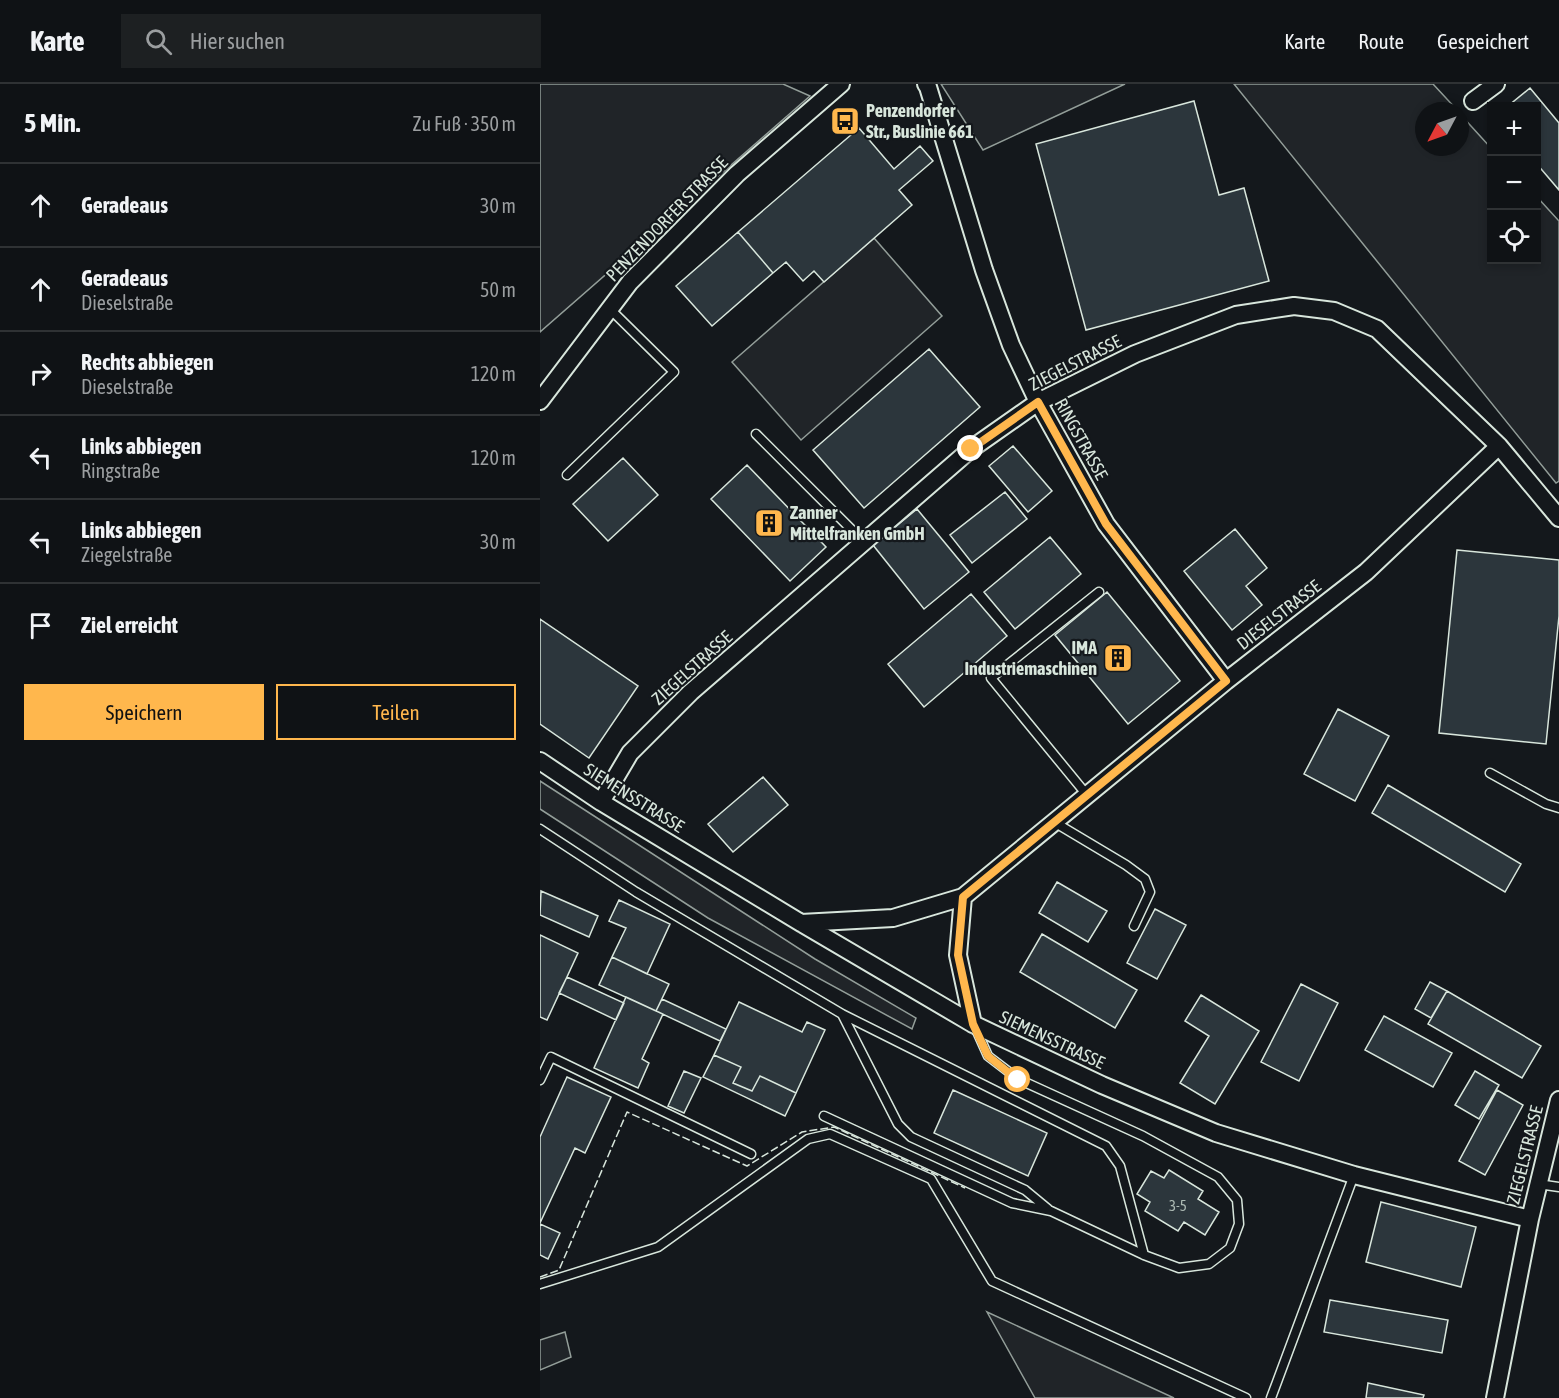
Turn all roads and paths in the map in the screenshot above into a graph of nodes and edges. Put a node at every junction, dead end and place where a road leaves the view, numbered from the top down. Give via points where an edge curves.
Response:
1 (841, 84) edge
2 (926, 84) edge
3 (1496, 84) edge
4 (1473, 101) dead end
5 (610, 309) junction
6 (540, 401) edge
7 (1038, 402) junction
8 (756, 434) dead end
9 (1499, 446) junction
10 (567, 475) dead end
11 (1559, 518) edge
12 (864, 542) junction
13 (1099, 592) dead end
14 (1226, 681) junction
15 (540, 761) edge
16 (1490, 773) dead end
17 (1087, 795) junction
18 (601, 802) junction
19 (1559, 808) edge
20 (1054, 822) junction
21 (540, 829) edge
22 (963, 897) junction
23 (801, 923) junction
24 (1134, 926) dead end
25 (842, 1014) junction
26 (973, 1024) junction
27 (540, 1080) edge
28 (1559, 1100) edge
29 (824, 1116) dead end
30 (751, 1154) dead end
31 (1354, 1175) junction
32 (1538, 1184) junction
33 (1559, 1187) edge
34 (1051, 1211) junction
35 (1530, 1219) junction
36 (1144, 1255) junction
37 (540, 1284) edge
38 (1246, 1398) edge
39 (1271, 1398) edge
40 (1495, 1398) edge

1 - 5 street, PENZENDORFER STRASSE via 737,174 630,282
2 - 7 street, RINGSTRASSE via 984,270 1011,345
3 - 4 street
5 - 6 street, PENZENDORFER STRASSE
5 - 10 lane via 674,372
7 - 9 street, ZIEGELSTRASSE via 1135,354 1236,315 1294,306 1334,311 1377,329
7 - 12 street, ZIEGELSTRASSE via 971,449
7 - 14 street, RINGSTRASSE via 1106,524
8 - 12 lane
9 - 11 street, ZIEGELSTRASSE
9 - 14 street, DIESELSTRASSE via 1366,572
12 - 18 street, ZIEGELSTRASSE via 691,692 630,753
13 - 17 lane via 991,678
14 - 17 street, DIESELSTRASSE
15 - 18 street, SIEMENSSTRASSE
16 - 19 lane
17 - 20 street, DIESELSTRASSE
18 - 23 street, SIEMENSSTRASSE
20 - 22 street, DIESELSTRASSE
20 - 24 lane via 1145,879 1150,892
21 - 25 lane via 636,892
22 - 23 street, DIESELSTRASSE via 893,918
22 - 26 street via 958,955
23 - 26 street, SIEMENSSTRASSE
25 - 34 lane via 898,1124 911,1137 1025,1190
25 - 36 lane via 1106,1146 1120,1166
26 - 31 street, SIEMENSSTRASSE via 1215,1133
26 - 36 lane via 988,1056 1018,1080 1152,1141 1218,1177 1237,1200 1239,1224 1230,1248 1209,1264 1179,1268
27 - 30 lane via 551,1057
28 - 32 street, ZIEGELSTRASSE
29 - 34 lane via 1012,1203
31 - 35 street, SIEMENSSTRASSE
31 - 39 lane
32 - 33 lane
32 - 35 street, ZIEGELSTRASSE
34 - 36 lane
35 - 40 street, ZIEGELSTRASSE
37 - 38 lane via 658,1247 808,1139 830,1134 931,1179 992,1281

